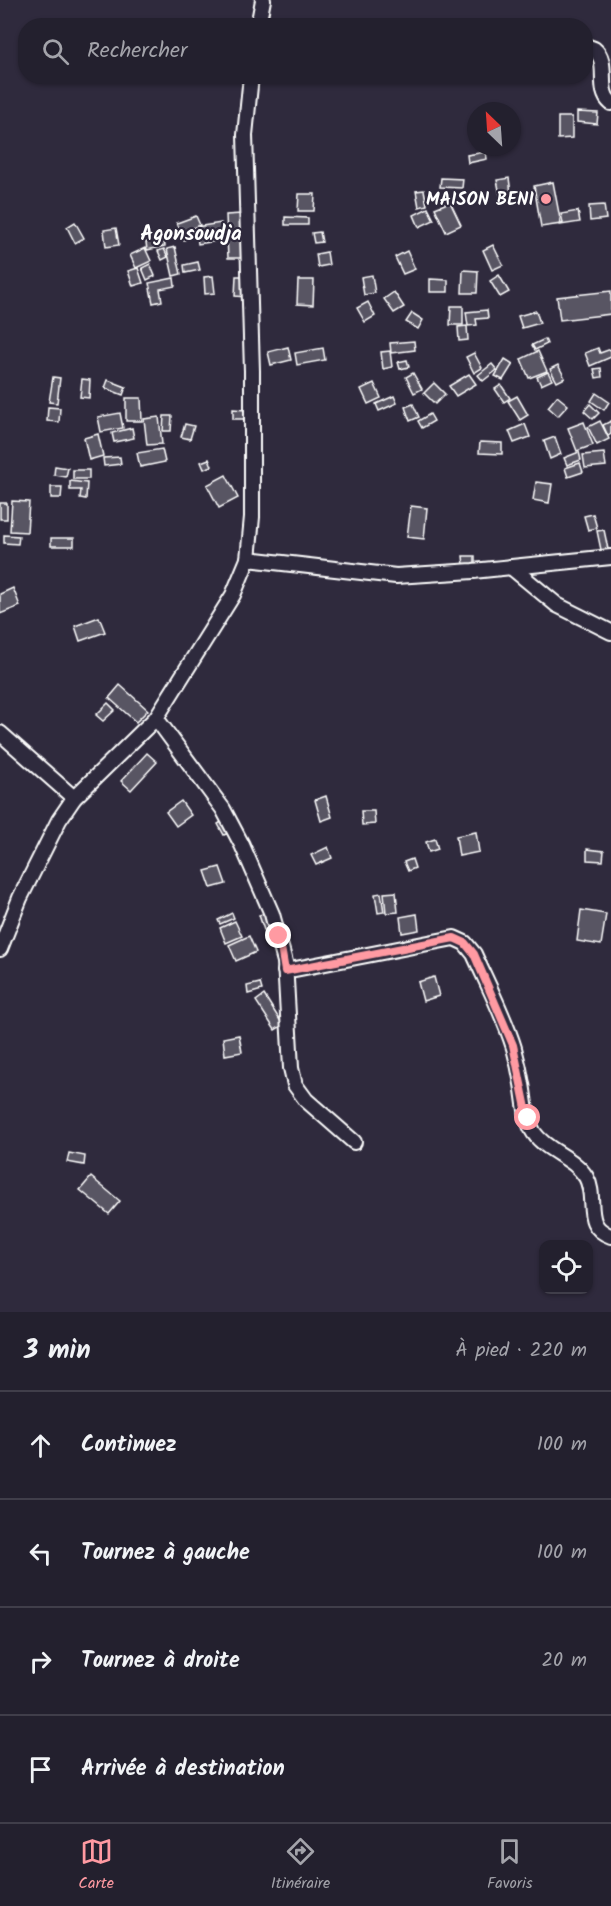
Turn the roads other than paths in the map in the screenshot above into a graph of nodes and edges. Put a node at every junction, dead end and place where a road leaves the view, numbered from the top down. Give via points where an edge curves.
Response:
1 (263, 0) edge
2 (260, 18) edge
3 (593, 49) edge
4 (250, 84) edge
5 (611, 103) edge
6 (611, 557) edge
7 (248, 559) junction
8 (511, 567) junction
9 (611, 632) edge
10 (156, 718) junction
11 (0, 733) edge
12 (74, 798) junction
13 (0, 949) edge
14 (285, 971) junction
15 (354, 1142) dead end
16 (611, 1236) edge

1 - 2 street
3 - 5 street via 601,59 603,92
4 - 7 street via 244,135 252,371 252,517
6 - 8 street
7 - 8 street via 396,576
7 - 10 street via 233,595
8 - 9 street via 557,604
10 - 12 street
10 - 14 street via 238,835 272,914
11 - 12 street
12 - 13 street via 37,862
14 - 15 street via 295,1085 306,1100
14 - 16 street via 454,938 465,943 474,954 513,1045 533,1131 541,1142 579,1168 589,1186 591,1215 596,1226

